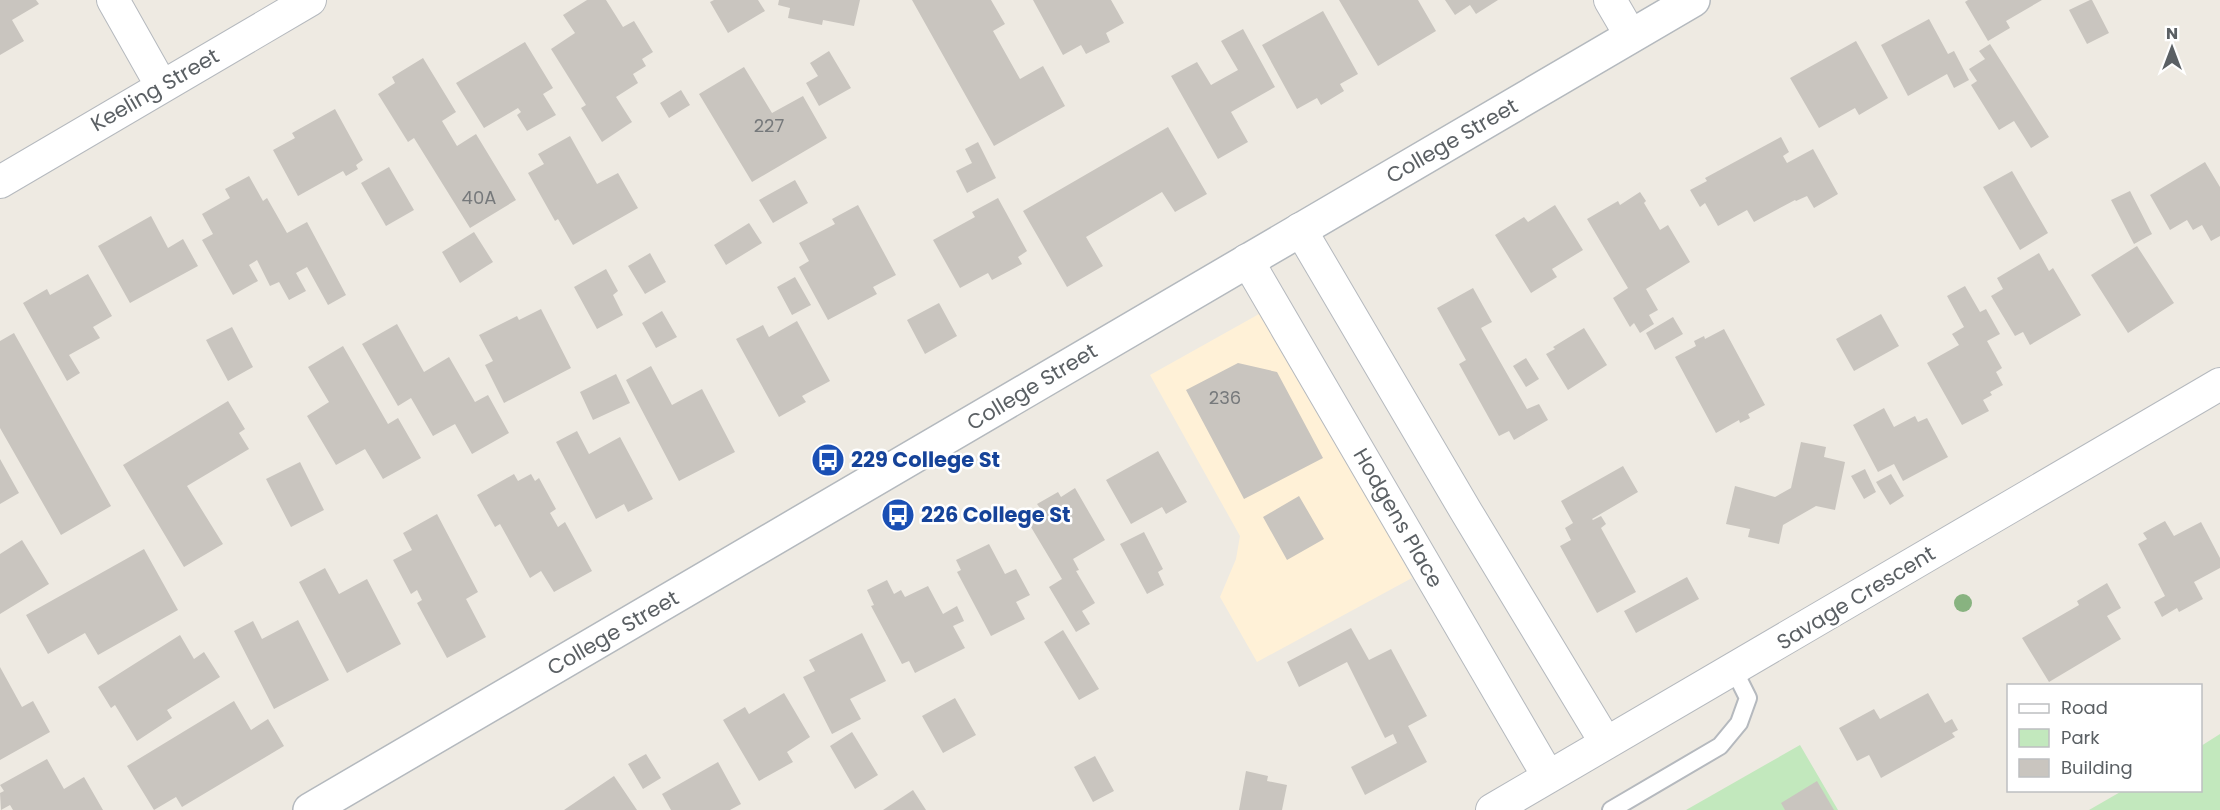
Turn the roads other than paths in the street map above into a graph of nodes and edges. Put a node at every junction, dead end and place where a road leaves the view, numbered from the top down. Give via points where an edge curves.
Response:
1 (113, 0) edge
2 (310, 0) edge
3 (1610, 0) edge
4 (1693, 0) edge
5 (1631, 36) junction
6 (161, 85) junction
7 (0, 182) edge
8 (1300, 229) junction
9 (1247, 260) junction
10 (2220, 384) edge
11 (1734, 670) junction
12 (1606, 742) junction
13 (1548, 776) junction
14 (310, 810) edge
15 (1492, 810) edge
16 (1611, 810) edge

1 - 6 street
2 - 6 street, Keeling Street
3 - 5 street
4 - 5 street, College Street
5 - 8 street, College Street
6 - 7 street, Keeling Street
8 - 9 street, College Street
8 - 12 street
9 - 13 street, Hodgens Place
9 - 14 street, College Street
10 - 11 street, Savage Crescent
11 - 12 street, Savage Crescent
11 - 16 lane via 1748,698 1739,723 1720,746
12 - 13 street, Savage Crescent
13 - 15 street, Savage Crescent

